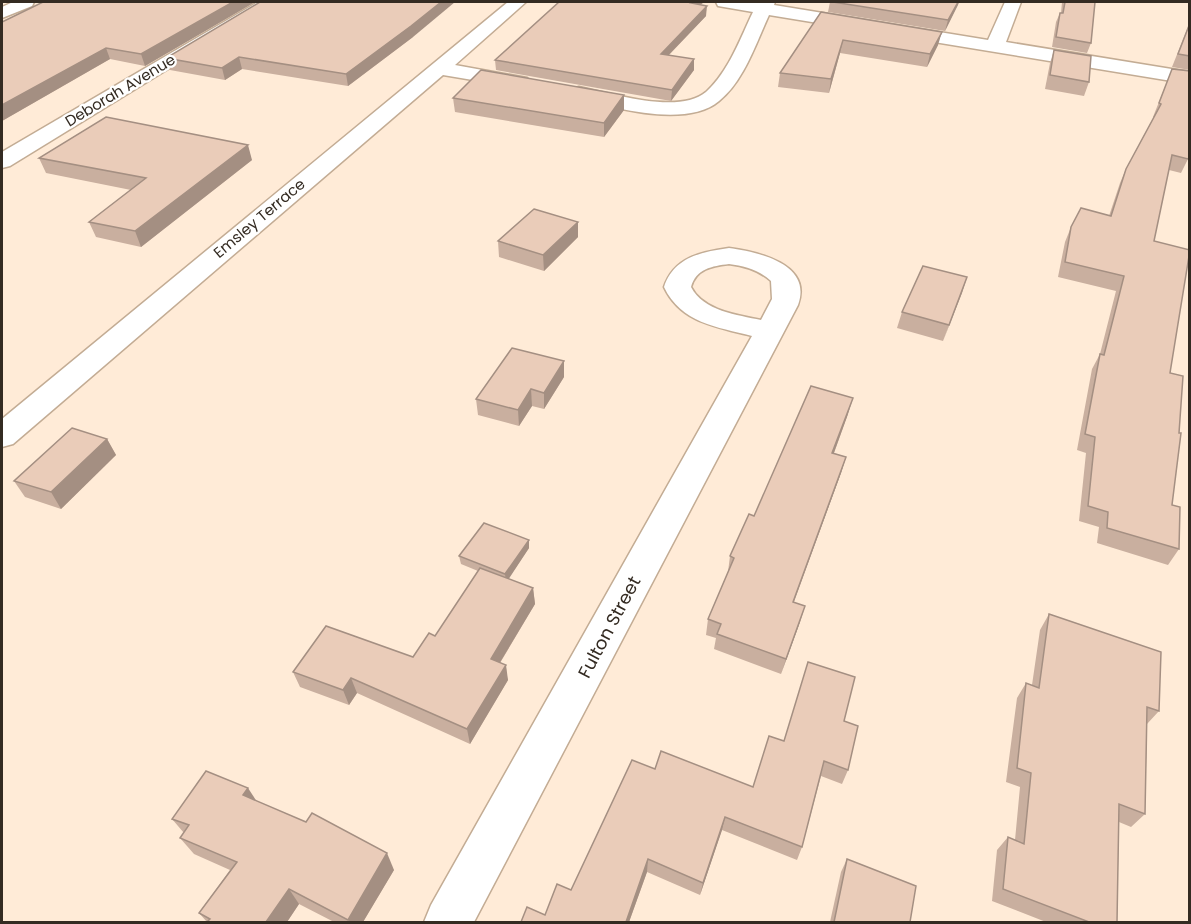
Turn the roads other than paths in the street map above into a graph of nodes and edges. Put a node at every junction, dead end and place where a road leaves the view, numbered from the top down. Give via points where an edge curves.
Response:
1 (26, 2) edge
2 (269, 2) edge
3 (518, 2) edge
4 (724, 2) edge
5 (1013, 2) edge
6 (765, 5) edge
7 (2, 13) edge
8 (995, 46) junction
9 (438, 68) junction
10 (1190, 78) edge
11 (542, 86) edge
12 (565, 90) edge
13 (2, 161) edge
14 (769, 331) dead end
15 (2, 436) edge
16 (448, 922) edge

1 - 7 street
2 - 13 street, Deborah Avenue
3 - 9 street, Emsley Terrace
4 - 6 street
5 - 8 street
6 - 8 street
6 - 12 street via 738,61 703,103 669,108
8 - 10 street
9 - 11 street
9 - 15 street, Emsley Terrace
14 - 16 street, Fulton Street

